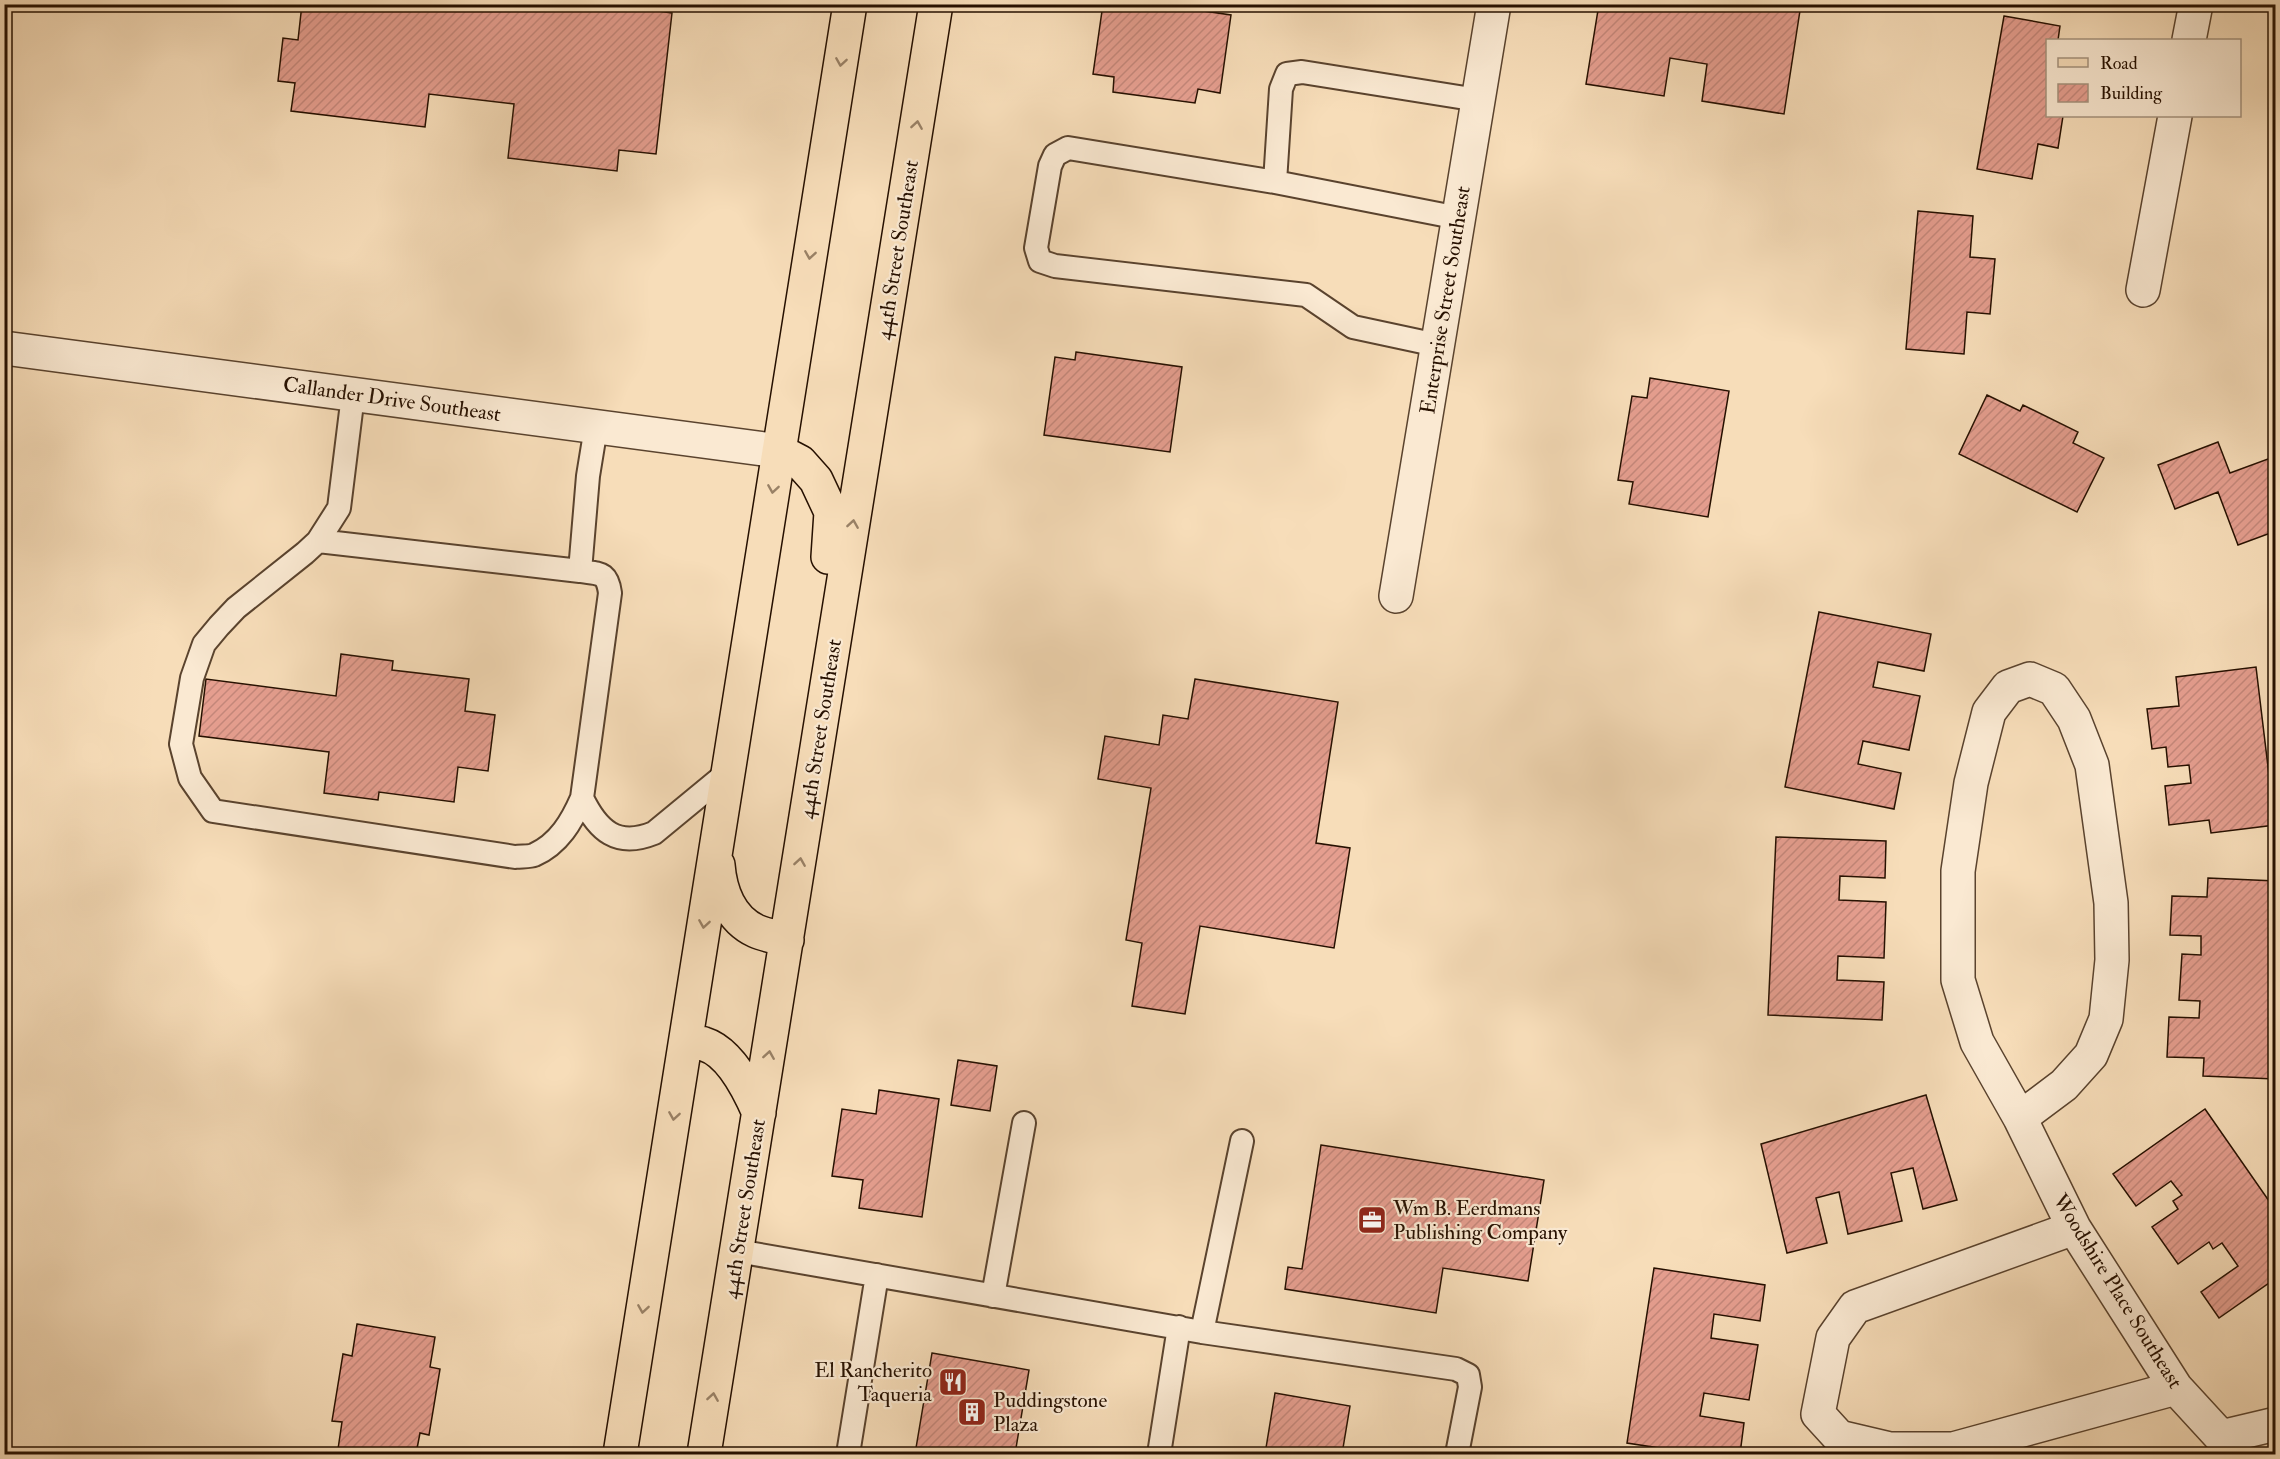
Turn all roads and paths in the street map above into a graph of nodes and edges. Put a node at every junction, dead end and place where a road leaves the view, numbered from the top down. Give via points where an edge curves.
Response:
1 (850, 4) edge
2 (936, 4) edge
3 (1494, 4) edge
4 (2196, 4) edge
5 (2189, 39) edge
6 (1478, 100) junction
7 (2175, 117) edge
8 (1275, 182) junction
9 (1459, 218) junction
10 (2143, 290) dead end
11 (1437, 345) junction
12 (4, 348) edge
13 (353, 395) junction
14 (596, 427) junction
15 (779, 451) junction
16 (318, 541) junction
17 (580, 571) junction
18 (1396, 596) dead end
19 (728, 772) junction
20 (812, 774) junction
21 (582, 798) junction
22 (717, 845) junction
23 (787, 940) junction
24 (686, 1042) junction
25 (759, 1113) junction
26 (2020, 1118) junction
27 (1024, 1123) dead end
28 (1242, 1141) dead end
29 (2074, 1228) junction
30 (737, 1251) junction
31 (877, 1275) junction
32 (993, 1296) junction
33 (1179, 1327) junction
34 (1203, 1332) junction
35 (2176, 1388) junction
36 (2276, 1424) edge
37 (2225, 1446) edge
38 (620, 1455) edge
39 (704, 1455) edge
40 (848, 1455) edge
41 (1159, 1455) edge
42 (1457, 1455) edge

1 -> 15 main road
20 -> 2 main road, 44th Street Southeast
3 - 6 street, Enterprise Street Southeast
4 - 5 street
6 - 8 lane via 1302,72 1287,74 1281,88
6 - 9 street, Enterprise Street Southeast
7 - 10 street
8 - 9 lane
8 - 11 lane via 1068,148 1055,155 1050,166 1036,248 1040,261 1055,266 1305,295 1353,327
9 - 11 street, Enterprise Street Southeast
11 - 18 street, Enterprise Street Southeast
12 - 13 street, Callander Drive Southeast
13 - 14 street, Callander Drive Southeast
13 - 16 lane via 339,508
14 - 15 street, Callander Drive Southeast
14 - 17 lane
15 -> 19 main road
15 - 20 main road via 800,462 816,480 831,512
16 - 17 lane
16 - 21 lane via 236,608 204,644 192,678 181,744 189,778 213,811 515,857 533,856 556,840 573,820
17 - 21 lane via 602,574 608,580 610,593
19 - 21 lane via 644,837 614,837 591,816
19 - 22 main road
23 -> 20 main road, 44th Street Southeast
22 - 23 main road via 720,886 732,911 754,930
22 -> 24 main road
25 -> 23 main road, 44th Street Southeast
24 - 25 main road via 705,1044 719,1053 745,1081
24 -> 38 main road
25 - 30 main road, 44th Street Southeast
26 - 26 street, Woodshire Place Southeast via 1977,1042 1958,980 1958,871 1971,783 1989,712 2008,687 2030,679 2054,689 2074,718 2092,765 2111,903 2112,960 2106,1018 2091,1055 2064,1085
26 - 29 street, Woodshire Place Southeast
27 - 32 lane
28 - 34 lane
29 - 35 street, Woodshire Place Southeast
29 - 35 street via 1855,1307 1833,1338 1818,1414 1839,1437 1890,1449 1953,1449
30 - 31 lane
39 -> 30 main road, 44th Street Southeast
31 - 32 lane
31 - 40 lane
32 - 33 lane
33 - 34 lane
33 - 41 lane
34 - 42 lane via 1456,1369 1468,1375 1470,1387
35 - 37 street, Woodshire Place Southeast
36 - 37 street

